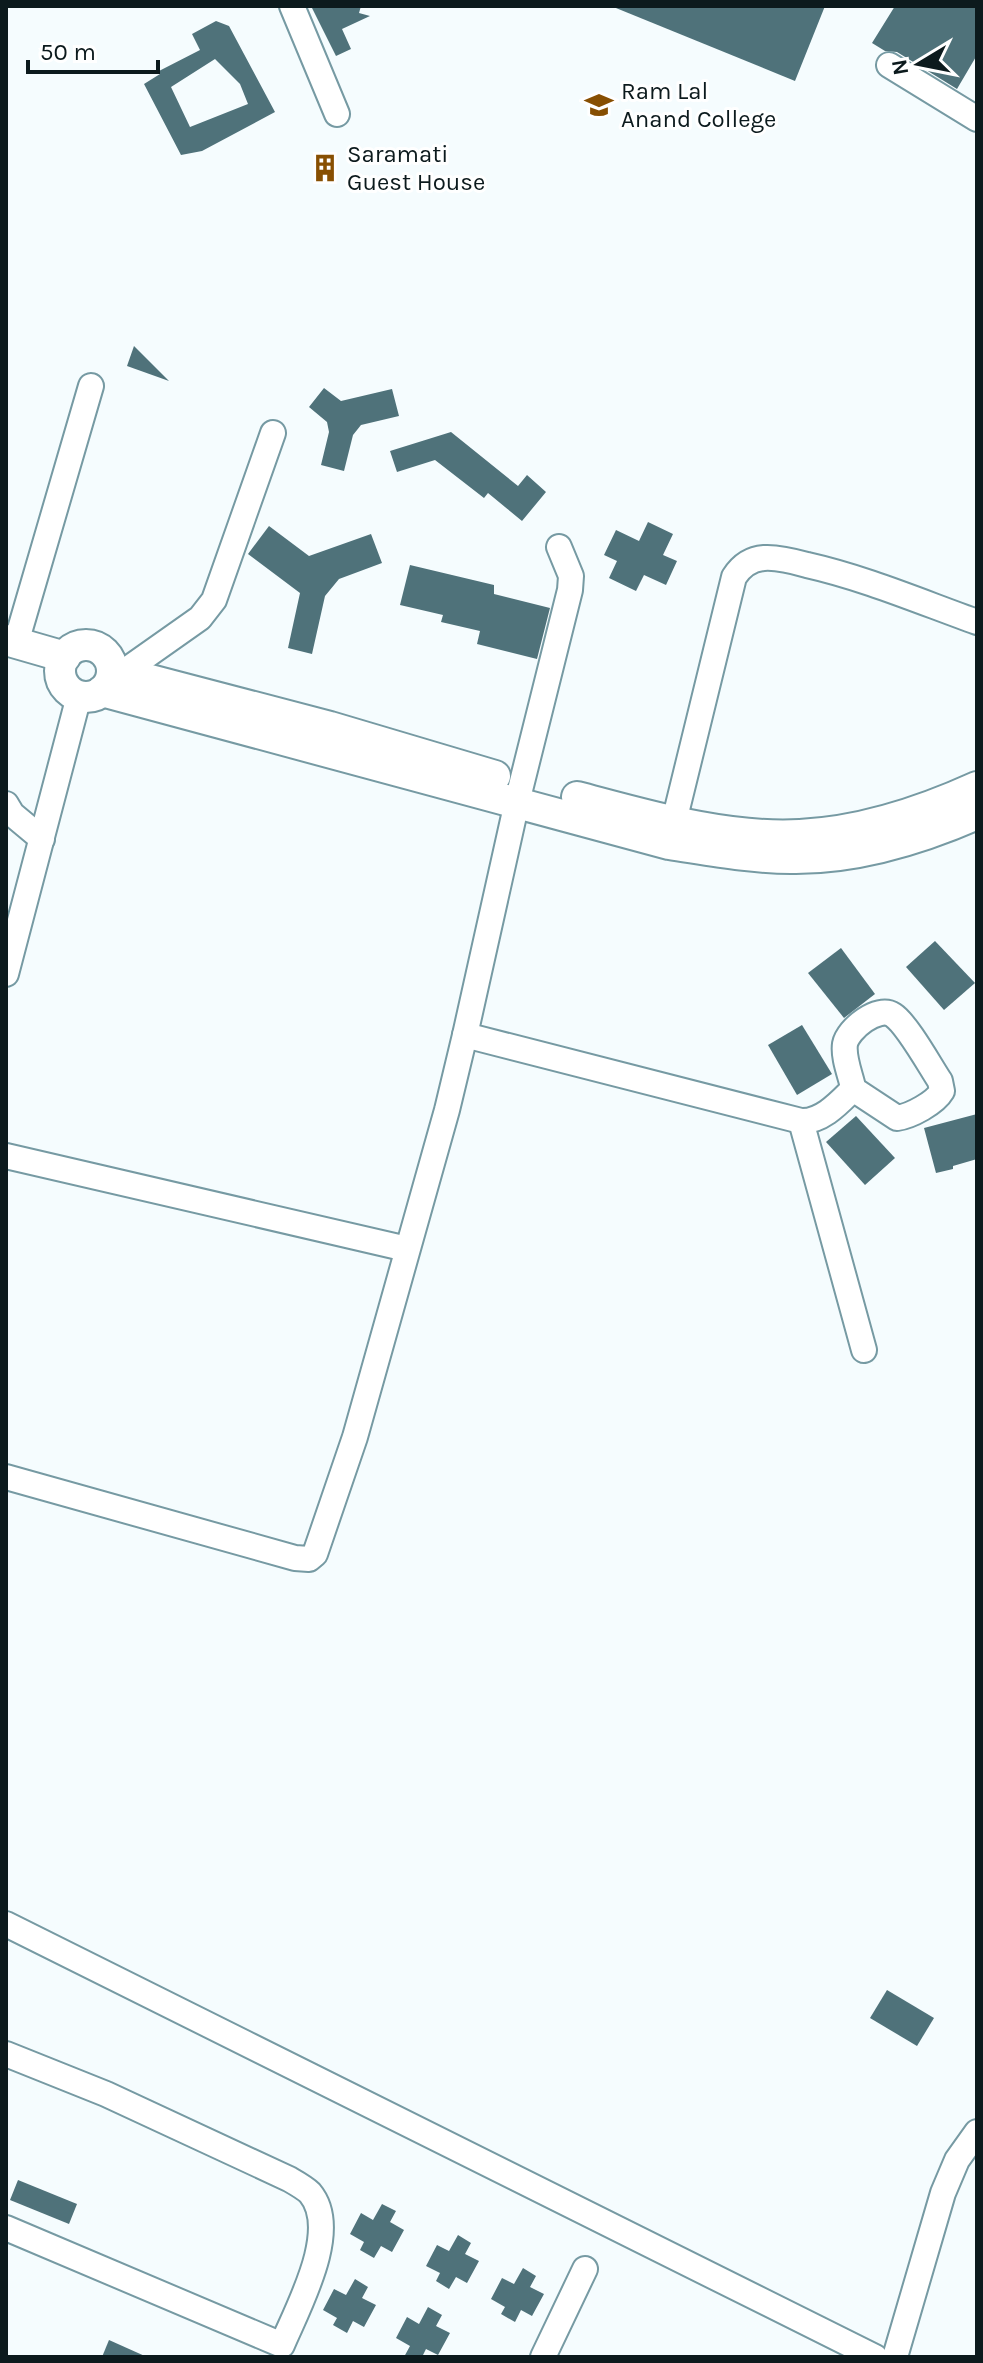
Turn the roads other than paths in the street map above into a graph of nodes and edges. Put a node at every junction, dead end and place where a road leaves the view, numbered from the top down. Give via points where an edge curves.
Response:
1 (292, 6) edge
2 (889, 65) dead end
3 (337, 114) dead end
4 (977, 119) edge
5 (91, 386) dead end
6 (273, 433) dead end
7 (559, 547) dead end
8 (977, 622) edge
9 (9, 647) edge
10 (62, 665) junction
11 (104, 682) junction
12 (977, 787) edge
13 (520, 793) junction
14 (9, 809) edge
15 (977, 814) edge
16 (671, 833) junction
17 (6, 839) edge
18 (42, 839) junction
19 (10, 943) edge
20 (6, 974) edge
21 (465, 1035) junction
22 (853, 1089) junction
23 (801, 1121) junction
24 (6, 1156) edge
25 (407, 1249) junction
26 (864, 1350) dead end
27 (6, 1477) edge
28 (6, 1924) edge
29 (6, 2054) edge
30 (977, 2132) edge
31 (6, 2228) edge
32 (585, 2269) dead end
33 (280, 2351) edge
34 (543, 2357) edge
35 (875, 2357) edge
36 (895, 2357) edge

1 - 3 lane
2 - 4 lane
5 - 9 lane
6 - 11 lane via 214,600 200,618
7 - 13 lane via 571,576 570,590
8 - 16 lane via 840,572 781,559 750,561 734,577
9 - 10 main road
10 - 11 main road via 66,687
10 - 11 main road via 77,647 93,646 106,655
11 - 13 main road
11 - 18 lane
12 - 16 main road via 901,816 824,833
13 - 16 main road
13 - 21 lane
14 - 17 lane
14 - 18 lane
15 - 16 main road via 874,849 820,857 746,856
18 - 19 lane
19 - 20 lane
21 - 23 lane
21 - 25 lane
22 - 22 lane via 847,1039 869,1017 885,1012 899,1021 942,1091 897,1118
22 - 23 lane via 816,1119
23 - 26 lane
24 - 25 lane
25 - 27 lane via 355,1437 309,1559
28 - 35 lane
29 - 33 lane via 106,2094 309,2192 321,2221 320,2244
30 - 36 lane via 943,2193
31 - 33 lane
32 - 34 lane

